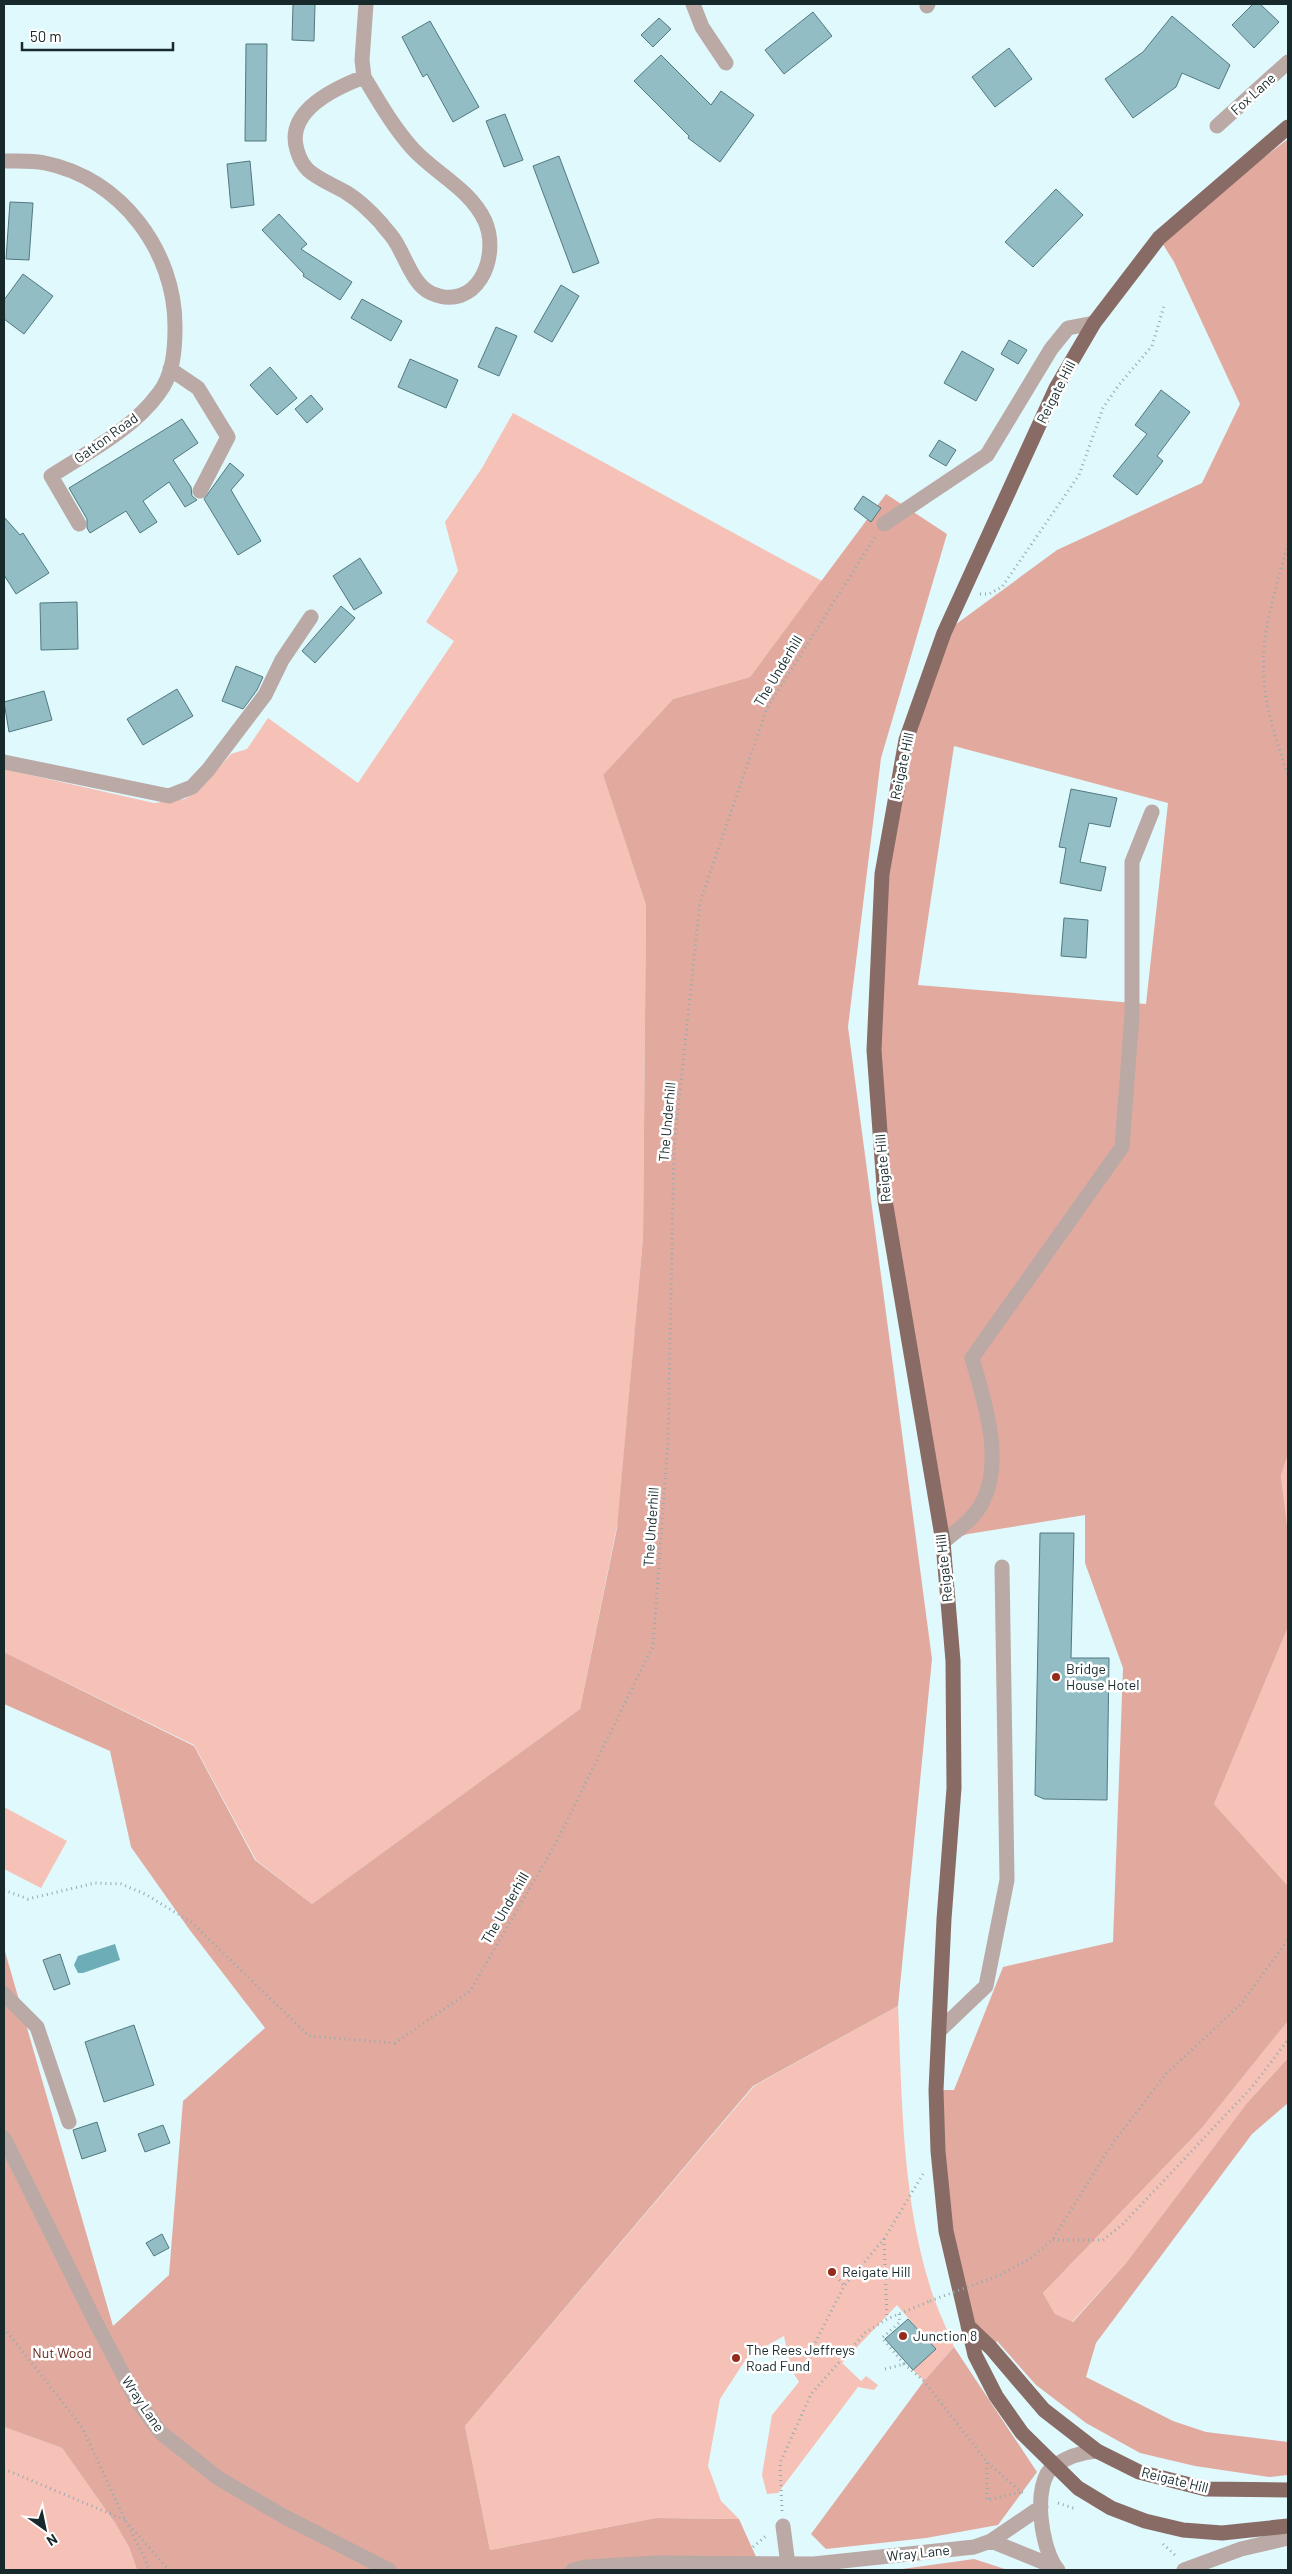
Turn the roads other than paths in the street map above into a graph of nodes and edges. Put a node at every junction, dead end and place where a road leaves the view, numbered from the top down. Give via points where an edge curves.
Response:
1 (366, 4) edge
2 (693, 4) edge
3 (1288, 62) edge
4 (726, 64) dead end
5 (364, 77) junction
6 (1217, 126) dead end
7 (1288, 127) edge
8 (4, 161) edge
9 (1094, 323) junction
10 (170, 369) junction
11 (200, 492) dead end
12 (79, 524) dead end
13 (884, 524) road end
14 (311, 617) dead end
15 (4, 762) edge
16 (1152, 812) dead end
17 (942, 1542) junction
18 (1002, 1567) dead end
19 (4, 1994) edge
20 (939, 2031) junction
21 (69, 2122) dead end
22 (4, 2138) edge
23 (968, 2326) junction
24 (1097, 2451) junction
25 (1053, 2466) junction
26 (1288, 2490) edge
27 (1041, 2507) junction
28 (783, 2526) road end
29 (1288, 2526) edge
30 (1288, 2538) edge
31 (992, 2541) junction
32 (788, 2565) junction
33 (1056, 2569) edge
34 (389, 2570) edge
35 (574, 2570) edge
36 (1184, 2570) edge

1 - 5 street
2 - 4 street via 702,27
3 - 6 street, Fox Lane
5 - 5 street via 382,108 414,149 463,191 485,222 490,242 490,260 485,274 473,288 458,296 429,293 418,281 395,240 365,206 307,169 299,156 294,142 296,127 304,115 320,99 342,85
7 - 9 main road, Reigate Hill via 1159,238
8 - 10 street, Gatton Road via 44,162 75,172 106,189 129,208 151,239 167,272 176,312 175,350
9 - 13 street via 1068,328 1051,349 986,455
9 - 17 main road, Reigate Hill via 1056,388 944,633 906,740 882,874 874,1050 885,1200
10 - 11 street via 198,388 228,437
10 - 12 street, Gatton Road via 160,392 132,423 51,476
14 - 15 street via 282,660 265,695 192,787 169,796
16 - 17 street via 1132,862 1132,1015 1122,1147 972,1358 990,1420 991,1476 983,1502 964,1526
17 - 20 main road, Reigate Hill via 953,1661 954,1788
18 - 20 street via 1007,1880 986,1986
19 - 21 street via 37,2027
20 - 23 main road, Reigate Hill via 936,2090 938,2151 946,2232
22 - 34 street, Wray Lane via 98,2327 136,2398 160,2432 218,2478 285,2517
23 - 24 main road, Reigate Hill via 1044,2410
23 - 25 main road, Reigate Hill via 975,2355 996,2396 1022,2433
24 - 25 street via 1082,2452
24 - 26 main road, Reigate Hill via 1138,2472 1206,2489
25 - 27 street via 1047,2475
25 - 29 main road, Reigate Hill via 1078,2488 1111,2508 1145,2522 1222,2533
27 - 31 street, Wray Lane
27 - 33 street via 1041,2534
28 - 32 street
30 - 36 street via 1241,2548
31 - 32 street, Wray Lane via 974,2547
31 - 33 street
32 - 35 street, Wray Lane via 656,2563

